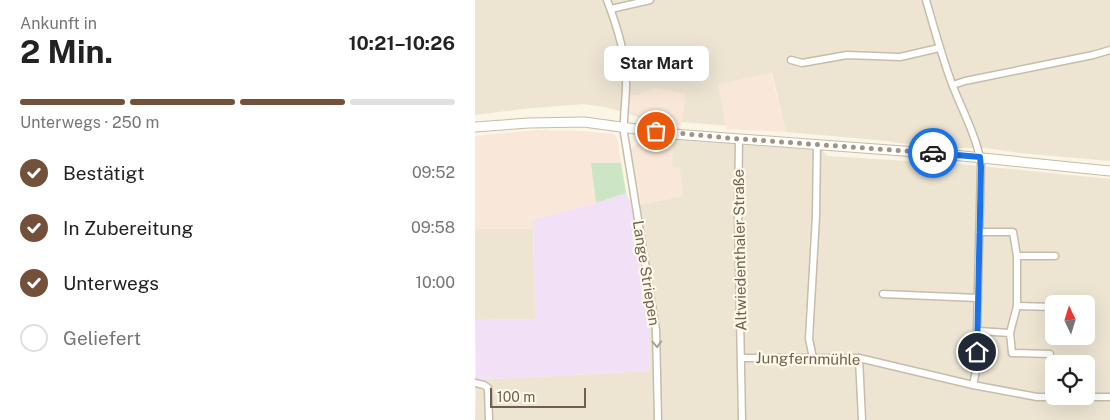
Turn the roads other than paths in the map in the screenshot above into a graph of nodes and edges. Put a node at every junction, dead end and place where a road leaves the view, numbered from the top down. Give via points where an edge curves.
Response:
1 (607, 0) edge
2 (650, 0) edge
3 (926, 0) edge
4 (611, 9) junction
5 (939, 48) junction
6 (1110, 50) edge
7 (791, 60) dead end
8 (953, 85) junction
9 (475, 127) edge
10 (624, 127) junction
11 (739, 139) junction
12 (817, 144) junction
13 (980, 157) junction
14 (1110, 171) edge
15 (979, 232) junction
16 (1017, 256) junction
17 (1055, 256) dead end
18 (883, 294) dead end
19 (978, 298) junction
20 (1017, 306) junction
21 (1045, 306) edge
22 (977, 331) junction
23 (1010, 333) junction
24 (1050, 354) dead end
25 (741, 358) junction
26 (813, 358) junction
27 (859, 358) junction
28 (475, 383) edge
29 (973, 385) junction
30 (1110, 397) edge
31 (489, 420) edge
32 (659, 420) edge
33 (742, 420) edge
34 (862, 420) edge

1 - 4 street, Lange Striepen
2 - 4 street
3 - 5 street
4 - 10 street, Lange Striepen via 626,74
5 - 7 street via 900,57 847,55 802,63
5 - 8 street
6 - 8 street
8 - 13 street
9 - 10 street via 584,122
10 - 11 street
10 -> 32 street, Lange Striepen via 656,330
11 - 12 street
11 - 25 street, Altwiedenthaler Straße
12 - 13 street
12 - 26 street via 809,339
13 - 14 street
13 - 15 street
15 - 16 street via 1013,232
15 - 19 street
16 - 17 street
16 - 20 street
18 - 19 street
19 - 22 street
20 - 21 street
20 - 23 street
22 - 23 street
22 - 29 street
23 - 24 street via 1013,353
25 - 26 street, Jungfernmühle
25 - 33 street, Altwiedenthaler Straße
26 - 27 street, Jungfernmühle
27 - 29 street, Jungfernmühle
27 - 34 street
28 - 31 street via 488,388
29 - 30 street, Jungfernmühle via 1037,397

